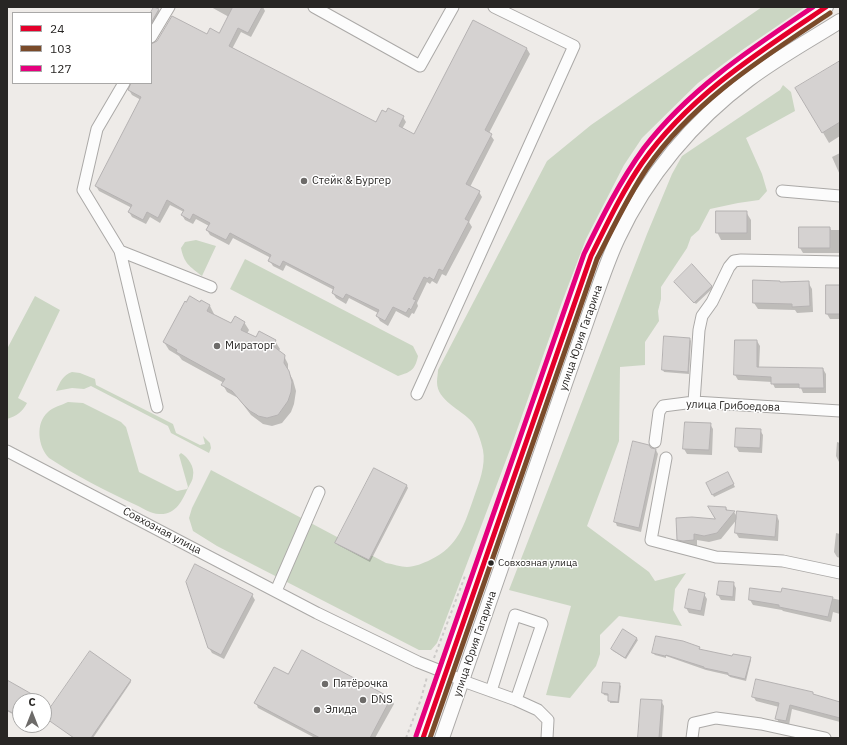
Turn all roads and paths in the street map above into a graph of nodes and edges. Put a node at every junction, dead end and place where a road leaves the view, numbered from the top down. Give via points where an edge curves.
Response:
1 (169, 7) edge
2 (314, 7) edge
3 (453, 7) edge
4 (494, 7) edge
5 (826, 7) edge
6 (840, 21) edge
7 (152, 35) edge
8 (123, 84) edge
9 (782, 191) dead end
10 (840, 196) edge
11 (120, 251) junction
12 (840, 262) edge
13 (212, 287) dead end
14 (417, 394) dead end
15 (694, 402) junction
16 (157, 407) dead end
17 (840, 411) edge
18 (655, 442) dead end
19 (7, 451) edge
20 (666, 458) dead end
21 (319, 492) dead end
22 (840, 573) edge
23 (276, 591) junction
24 (441, 638) dead end
25 (431, 667) junction
26 (446, 673) junction
27 (463, 681) junction
28 (491, 691) junction
29 (516, 700) junction
30 (406, 738) edge
31 (423, 738) edge
32 (442, 738) edge
33 (548, 738) edge
34 (692, 738) edge
35 (825, 738) edge

1 - 7 street
2 - 3 street via 420,66
4 - 14 street via 574,46
5 - 26 main road, улица Юрия Гагарина via 719,81 652,150 616,204 591,256
6 - 27 main road, улица Юрия Гагарина via 749,80 704,117 654,175 633,210 618,238 593,303
8 - 11 street via 97,130 83,190
9 - 10 street
11 - 13 street
11 - 16 street
12 - 15 street via 734,261 702,316
15 - 17 street, улица Грибоедова
15 - 18 street, улица Грибоедова via 663,406 658,412
19 - 23 street, Совхозная улица
20 - 22 street via 652,540 716,557 783,561
21 - 23 street
23 - 25 street, Совхозная улица
24 - 25 path
25 - 26 street, Совхозная улица
25 - 30 path
26 - 27 street, Совхозная улица
26 - 31 main road, улица Юрия Гагарина
27 - 28 street, Совхозная улица
27 - 32 main road, улица Юрия Гагарина
28 - 29 street, Совхозная улица
28 - 29 street via 515,615 542,624
29 - 33 street, Совхозная улица via 538,710 548,720
34 - 35 street via 694,722 716,718 761,724

